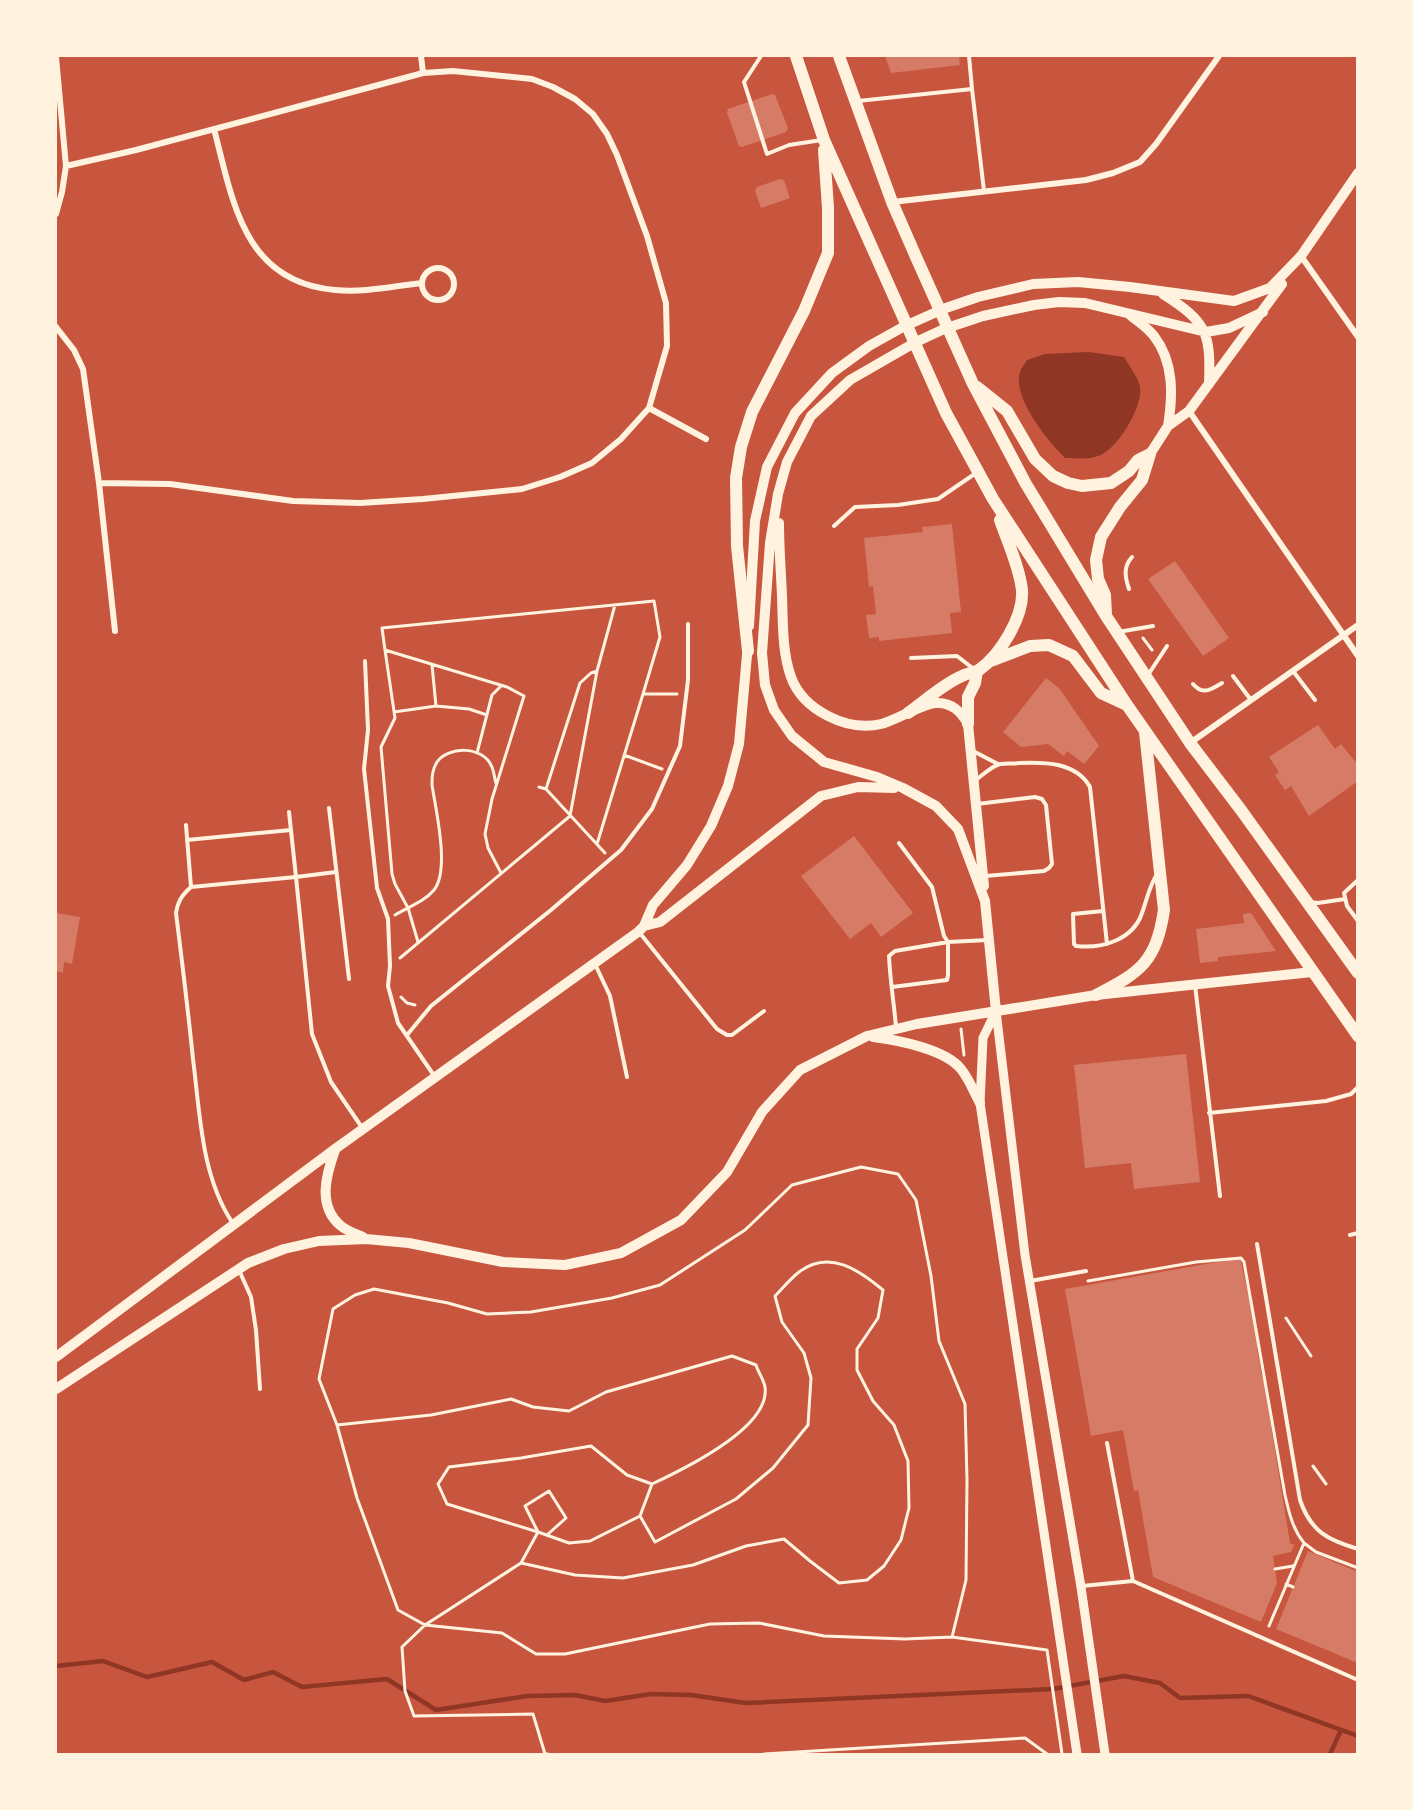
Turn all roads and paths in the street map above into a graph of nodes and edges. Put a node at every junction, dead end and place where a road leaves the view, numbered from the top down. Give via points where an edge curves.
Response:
1 (422, 56) edge
2 (761, 56) edge
3 (796, 56) edge
4 (839, 56) edge
5 (969, 56) edge
6 (1219, 56) edge
7 (56, 57) edge
8 (423, 73) junction
9 (972, 89) junction
10 (855, 101) junction
11 (214, 129) junction
12 (824, 140) junction
13 (66, 166) junction
14 (1358, 173) edge
15 (984, 191) junction
16 (892, 202) junction
17 (56, 214) edge
18 (1301, 256) junction
19 (422, 283) junction
20 (1160, 292) junction
21 (1126, 312) junction
22 (1263, 312) junction
23 (56, 327) edge
24 (1206, 332) junction
25 (1357, 334) edge
26 (973, 384) junction
27 (1209, 384) junction
28 (649, 408) junction
29 (1189, 411) junction
30 (1168, 426) junction
31 (706, 439) dead end
32 (1150, 454) junction
33 (979, 471) junction
34 (99, 483) junction
35 (778, 494) junction
36 (993, 499) junction
37 (834, 526) dead end
38 (1132, 557) dead end
39 (1129, 589) dead end
40 (615, 605) junction
41 (1106, 616) junction
42 (688, 624) dead end
43 (1358, 625) edge
44 (1153, 626) dead end
45 (115, 631) dead end
46 (1117, 632) junction
47 (1343, 635) junction
48 (1143, 638) dead end
49 (1167, 646) dead end
50 (385, 650) junction
51 (1152, 650) dead end
52 (748, 651) junction
53 (1358, 656) edge
54 (911, 658) dead end
55 (365, 661) dead end
56 (987, 663) junction
57 (432, 665) junction
58 (597, 670) junction
59 (1293, 670) junction
60 (977, 671) junction
61 (1148, 676) junction
62 (1233, 676) dead end
63 (1222, 683) dead end
64 (1193, 684) dead end
65 (501, 686) junction
66 (643, 694) junction
67 (687, 694) junction
68 (1251, 700) junction
69 (1315, 700) dead end
70 (1127, 705) junction
71 (436, 706) junction
72 (394, 712) junction
73 (908, 713) junction
74 (487, 715) junction
75 (968, 724) junction
76 (1145, 731) junction
77 (1190, 743) junction
78 (971, 750) junction
79 (477, 753) junction
80 (624, 754) junction
81 (999, 764) junction
82 (669, 772) junction
83 (974, 781) junction
84 (496, 785) junction
85 (539, 787) dead end
86 (903, 788) junction
87 (546, 789) junction
88 (976, 804) junction
89 (329, 808) dead end
90 (289, 812) dead end
91 (570, 816) junction
92 (186, 825) dead end
93 (291, 830) junction
94 (187, 840) junction
95 (899, 843) dead end
96 (597, 844) junction
97 (611, 859) junction
98 (1160, 868) junction
99 (336, 872) junction
100 (501, 873) junction
101 (980, 876) junction
102 (296, 877) junction
103 (1358, 880) edge
104 (191, 887) junction
105 (1345, 899) junction
106 (1306, 902) junction
107 (408, 908) junction
108 (1103, 911) junction
109 (388, 919) junction
110 (1358, 921) edge
111 (641, 929) junction
112 (989, 939) junction
113 (418, 942) junction
114 (948, 942) junction
115 (1107, 944) junction
116 (398, 959) dead end
117 (594, 963) junction
118 (1312, 972) junction
119 (1358, 973) edge
120 (349, 979) dead end
121 (1195, 984) junction
122 (892, 987) junction
123 (399, 995) dead end
124 (1096, 995) junction
125 (415, 1005) dead end
126 (764, 1011) dead end
127 (996, 1011) junction
128 (961, 1027) dead end
129 (897, 1029) junction
130 (406, 1035) junction
131 (867, 1036) junction
132 (1358, 1036) edge
133 (964, 1056) dead end
134 (435, 1077) junction
135 (627, 1077) dead end
136 (1358, 1086) edge
137 (980, 1103) junction
138 (1209, 1113) junction
139 (363, 1130) junction
140 (335, 1149) junction
141 (1220, 1196) dead end
142 (234, 1225) junction
143 (1358, 1233) edge
144 (1350, 1235) dead end
145 (366, 1239) junction
146 (1257, 1244) dead end
147 (238, 1269) junction
148 (1086, 1271) dead end
149 (1029, 1281) junction
150 (1082, 1283) dead end
151 (1286, 1318) dead end
152 (1311, 1356) dead end
153 (56, 1357) edge
154 (56, 1389) edge
155 (260, 1389) dead end
156 (337, 1425) junction
157 (1107, 1443) dead end
158 (1312, 1466) dead end
159 (652, 1484) junction
160 (1326, 1484) dead end
161 (640, 1516) junction
162 (538, 1532) junction
163 (546, 1535) junction
164 (1304, 1543) junction
165 (1358, 1549) edge
166 (521, 1563) junction
167 (1293, 1566) junction
168 (1358, 1568) edge
169 (1275, 1569) dead end
170 (1133, 1581) junction
171 (1286, 1584) junction
172 (1081, 1587) junction
173 (1293, 1587) dead end
174 (425, 1625) junction
175 (1269, 1626) dead end
176 (952, 1637) junction
177 (1358, 1680) edge
178 (548, 1755) edge
179 (764, 1755) edge
180 (1047, 1755) edge
181 (1062, 1755) edge
182 (1077, 1755) edge
183 (1105, 1755) edge

1 - 8 street
2 - 12 lane via 744,82 767,154 789,145
3 - 12 highway
4 - 10 highway
5 - 9 lane
6 - 15 street via 1140,162 1086,180
7 - 13 street
8 - 11 street
8 - 28 street via 453,71 532,80 574,99 593,114 607,134 647,236 666,303 667,346
9 - 10 lane
9 - 15 lane
10 - 16 highway
11 - 13 street
11 - 19 street via 246,235 271,266 309,286 336,290
12 - 33 highway via 946,413
12 - 52 highway via 828,254 804,311 752,412 736,478 737,546
13 - 17 street
14 - 18 main road
15 - 16 street
16 - 26 highway
18 - 20 main road via 1270,288 1234,301
18 - 22 main road
18 - 25 street
19 - 19 street via 426,295 433,300 442,300 453,292 455,284 453,276 440,268 426,273
20 - 24 main road via 1183,307
20 - 52 main road via 1130,286 1056,282 978,297 903,327 832,373 795,413 767,468 755,520
21 - 24 main road
21 - 30 main road via 1153,335 1165,356 1171,384
21 - 35 main road via 1085,303 1034,305 944,329 877,364 850,380 811,416 787,462
22 - 24 main road via 1229,328
22 - 27 main road
23 - 34 street via 83,369
24 - 27 main road
26 - 32 highway via 1007,411 1035,459 1053,476 1068,483 1111,483
26 - 41 highway via 1026,484
27 - 29 main road
28 - 31 street
28 - 34 street via 592,464 522,489 360,503 293,501 170,484
29 - 30 main road
29 - 47 street
30 - 32 main road
32 - 41 highway via 1142,480 1101,537 1096,560
33 - 36 highway
33 - 37 lane via 938,499 855,507
34 - 45 street
35 - 73 main road via 784,643 791,678 808,703 827,716 854,725 880,724
35 - 86 main road via 770,543 762,653 765,685 774,710 792,736 824,762
36 - 56 highway via 1019,572 1022,593 1020,611 1010,635
36 - 70 highway
38 - 39 lane via 1124,575
40 - 50 path via 382,628
40 - 58 path
40 - 66 path via 654,601 660,637
41 - 46 highway
42 - 67 lane
43 - 47 street
44 - 46 lane
46 - 61 highway
47 - 53 street
47 - 59 street
48 - 51 path
49 - 61 lane
50 - 57 path
50 - 72 path
52 - 111 main road via 739,744 728,786 711,826 687,865 653,905
54 - 60 lane via 957,656
55 - 109 lane via 369,730 364,769 377,888
56 - 60 highway
56 - 70 highway via 1030,645 1049,645 1073,656 1101,693
57 - 65 path
57 - 71 path
58 - 87 path via 580,682
58 - 91 path
59 - 68 street
59 - 69 lane
60 - 73 highway via 961,676
60 - 75 highway via 968,697
61 - 77 highway
62 - 68 lane
63 - 64 lane via 1207,692
65 - 74 path via 492,695
65 - 84 path via 524,696
66 - 67 path
66 - 80 path
67 - 82 lane via 680,746
68 - 77 street
70 - 76 highway
71 - 72 path
71 - 74 path
72 - 107 path via 381,747 392,874
73 - 75 main road via 935,703 947,704 959,710
74 - 79 path
75 - 78 main road
76 - 98 highway
76 - 118 highway
77 - 106 highway
78 - 81 lane
78 - 83 main road
79 - 84 path via 491,764
79 - 107 path via 462,750 447,754 432,773 442,873 434,890
80 - 82 path
80 - 96 path
81 - 83 lane
81 - 108 lane via 1051,763 1085,778 1090,787
82 - 97 lane via 652,809
83 - 88 main road
84 - 100 path via 485,834
85 - 87 path
86 - 101 main road via 936,807 958,829
86 - 111 main road via 858,787 821,796 660,922
87 - 91 path
88 - 101 main road
88 - 101 lane via 1042,799 1046,805 1052,864 1044,871
89 - 99 lane
90 - 93 lane
91 - 96 path
91 - 100 path
92 - 94 lane
93 - 94 lane
93 - 102 lane
94 - 104 lane
95 - 114 lane via 932,887
96 - 97 path
97 - 130 lane via 431,1006
98 - 115 lane via 1148,888 1137,924 1129,933
98 - 124 highway via 1164,910 1160,937 1149,959 1129,978
99 - 102 lane
99 - 120 lane
100 - 113 path
101 - 112 main road
102 - 104 lane
102 - 139 lane via 312,1034 331,1082
103 - 105 lane via 1344,893
104 - 142 lane via 177,903 176,913 198,1100 214,1185
105 - 106 lane
105 - 110 lane
106 - 119 highway
107 - 109 path
107 - 113 path
108 - 115 lane
108 - 115 lane via 1073,914 1074,944
109 - 130 lane via 388,986 398,1023
111 - 117 main road
111 - 126 lane via 717,1029 732,1035
112 - 114 lane
112 - 127 main road
113 - 116 path
114 - 122 lane via 895,951 889,956
114 - 122 lane via 947,980
117 - 134 main road
117 - 135 lane via 610,996
118 - 121 main road
118 - 132 highway
121 - 124 main road
121 - 138 lane
122 - 129 lane
123 - 125 path via 407,1004
124 - 127 main road
127 - 129 main road
127 - 137 street via 983,1038
127 - 149 street
128 - 133 path
129 - 131 main road
130 - 134 lane
131 - 137 main road via 934,1052 960,1068
131 - 145 main road via 800,1070 762,1112 728,1172 681,1220 621,1253 565,1265 503,1262 409,1243
134 - 139 main road
136 - 138 lane via 1351,1094 1326,1101
137 - 182 street
138 - 141 lane
139 - 140 main road
140 - 142 main road
140 - 145 main road via 325,1196 330,1215 342,1228
142 - 153 main road
143 - 144 lane
145 - 147 main road via 319,1241 284,1249
146 - 165 lane via 1300,1500 1306,1516 1322,1534
147 - 154 main road
147 - 155 lane via 251,1297
148 - 149 lane
149 - 172 street
150 - 164 path via 1196,1262 1241,1258 1288,1511
151 - 152 path
156 - 159 path via 431,1415 511,1399 533,1407 569,1411 606,1392 732,1356 756,1365 765,1388 758,1414 732,1438 689,1467
156 - 174 path via 357,1498 398,1610
156 - 176 path via 319,1379 333,1309 356,1295 374,1289 487,1314 531,1312 612,1298 660,1285 745,1230 792,1185 861,1167 898,1174 916,1200 939,1341 964,1404 966,1580
157 - 170 lane
158 - 160 path
159 - 161 path
159 - 162 path via 627,1475 591,1446 448,1467 438,1484 447,1504
161 - 163 path via 590,1541 569,1543
161 - 166 path via 655,1542 736,1499 773,1468 808,1425 811,1378 804,1353 782,1322 775,1296 800,1271 825,1261 858,1270 883,1290 878,1318 857,1348 857,1370 873,1401 894,1425 908,1461 909,1508 901,1540 884,1566 867,1580 839,1582 784,1539 746,1546 693,1565 623,1578 575,1575
162 - 163 path
162 - 163 path via 525,1506 549,1491 566,1518
162 - 166 path
164 - 167 path
164 - 168 path via 1316,1552
166 - 174 path
167 - 169 path
167 - 171 path
170 - 172 lane
170 - 177 lane
171 - 173 path
171 - 175 path
172 - 183 street
174 - 176 path via 502,1634 536,1654 565,1654 710,1624 759,1623 824,1636
174 - 178 path via 402,1647 405,1691 414,1716 533,1714
176 - 181 path via 1047,1650
179 - 180 path via 1025,1738

